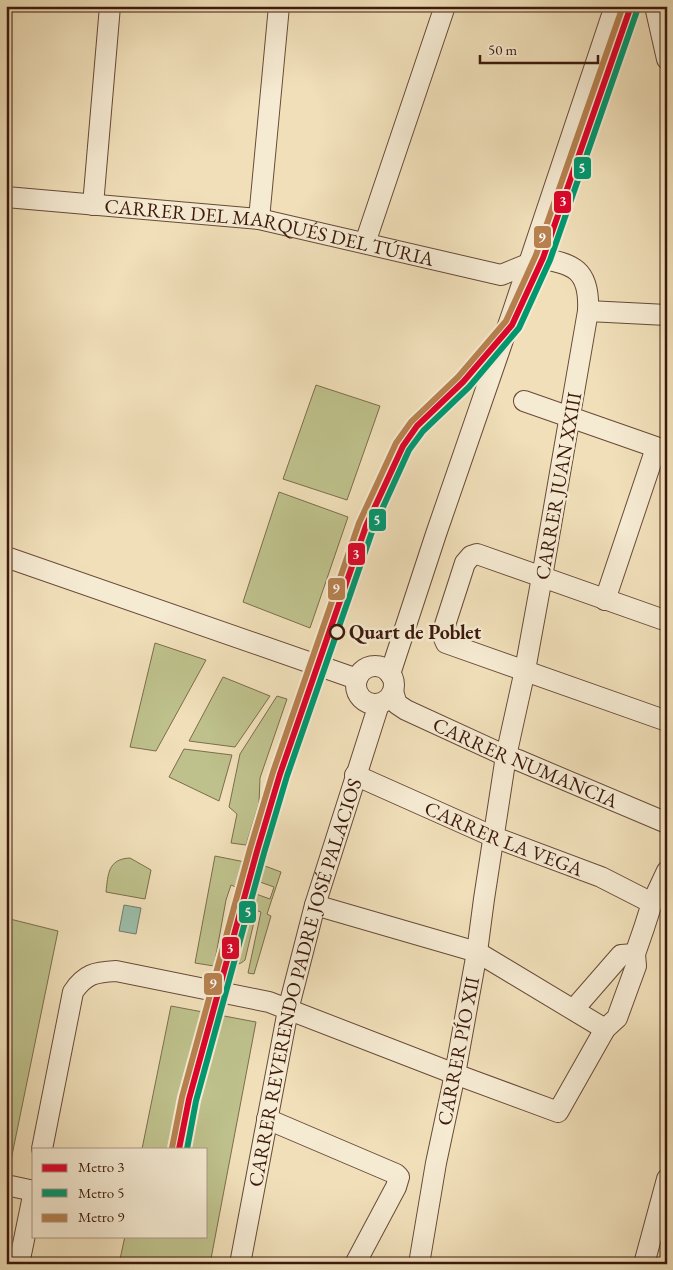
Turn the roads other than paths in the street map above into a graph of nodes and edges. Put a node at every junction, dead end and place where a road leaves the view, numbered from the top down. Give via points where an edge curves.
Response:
1 (110, 6) edge
2 (279, 6) edge
3 (445, 6) edge
4 (615, 6) edge
5 (649, 6) edge
6 (655, 6) edge
7 (665, 47) edge
8 (6, 197) edge
9 (93, 205) junction
10 (259, 219) junction
11 (366, 243) junction
12 (528, 264) junction
13 (588, 311) junction
14 (667, 315) edge
15 (524, 401) dead end
16 (570, 418) junction
17 (662, 450) edge
18 (6, 557) edge
19 (542, 577) junction
20 (605, 600) junction
21 (667, 621) edge
22 (525, 670) junction
23 (357, 679) junction
24 (387, 690) junction
25 (667, 721) edge
26 (506, 756) junction
27 (355, 774) junction
28 (667, 824) edge
29 (494, 837) junction
30 (666, 871) edge
31 (652, 903) junction
32 (315, 905) junction
33 (477, 952) junction
34 (635, 954) junction
35 (288, 1010) junction
36 (574, 1010) junction
37 (605, 1029) junction
38 (455, 1074) junction
39 (267, 1120) junction
40 (42, 1148) edge
41 (667, 1179) edge
42 (6, 1185) edge
43 (32, 1191) edge
44 (32, 1201) edge
45 (19, 1264) edge
46 (240, 1264) edge
47 (355, 1264) edge
48 (419, 1264) edge
49 (644, 1264) edge

1 - 9 street
2 - 10 street
3 - 11 street
4 - 12 street, CARRER REVERENDO PADRE JOSÉ PALACIOS
5 - 7 street
6 - 7 street
8 - 9 street, CARRER DEL MARQUÉS DEL TÚRIA
9 - 10 street, CARRER DEL MARQUÉS DEL TÚRIA
10 - 11 street, CARRER DEL MARQUÉS DEL TÚRIA
11 - 12 street, CARRER DEL MARQUÉS DEL TÚRIA via 501,275
12 - 13 street, CARRER JUAN XXIII via 537,258 561,262 582,274 589,293
12 - 24 street, CARRER REVERENDO PADRE JOSÉ PALACIOS via 436,534
13 - 14 street
13 - 16 street, CARRER JUAN XXIII
15 - 16 street
16 - 17 street
16 - 19 street, CARRER JUAN XXIII
17 - 20 street
18 - 23 street
19 - 20 street
19 - 22 street, CARRER JUAN XXIII
19 - 22 street via 477,554 471,556 465,563 444,628 446,643
20 - 21 street
22 - 25 street
22 - 26 street, CARRER JUAN XXIII
23 - 24 street via 356,687 366,702
23 - 24 street via 363,670 380,667
24 - 26 street, CARRER NUMANCIA via 406,710
24 - 27 street, CARRER REVERENDO PADRE JOSÉ PALACIOS
26 - 28 street, CARRER NUMANCIA
26 - 29 street, CARRER PÍO XII
27 - 29 street, CARRER LA VEGA
27 - 32 street, CARRER REVERENDO PADRE JOSÉ PALACIOS
29 - 31 street, CARRER LA VEGA via 601,877
29 - 33 street, CARRER PÍO XII
30 - 31 street
31 - 34 street
32 - 33 street
32 - 35 street, CARRER REVERENDO PADRE JOSÉ PALACIOS
33 - 36 street
33 - 38 street, CARRER PÍO XII
34 - 36 street via 620,955
34 - 37 street via 636,966 618,1018
35 - 38 street
35 - 39 street, CARRER REVERENDO PADRE JOSÉ PALACIOS
35 - 40 street via 264,1000 116,971 92,974 81,980 73,992
36 - 37 street
37 - 38 street via 558,1112
38 - 48 street, CARRER PÍO XII
39 - 46 street, CARRER REVERENDO PADRE JOSÉ PALACIOS
39 - 47 street via 399,1177
41 - 49 street
42 - 43 street
44 - 45 street

